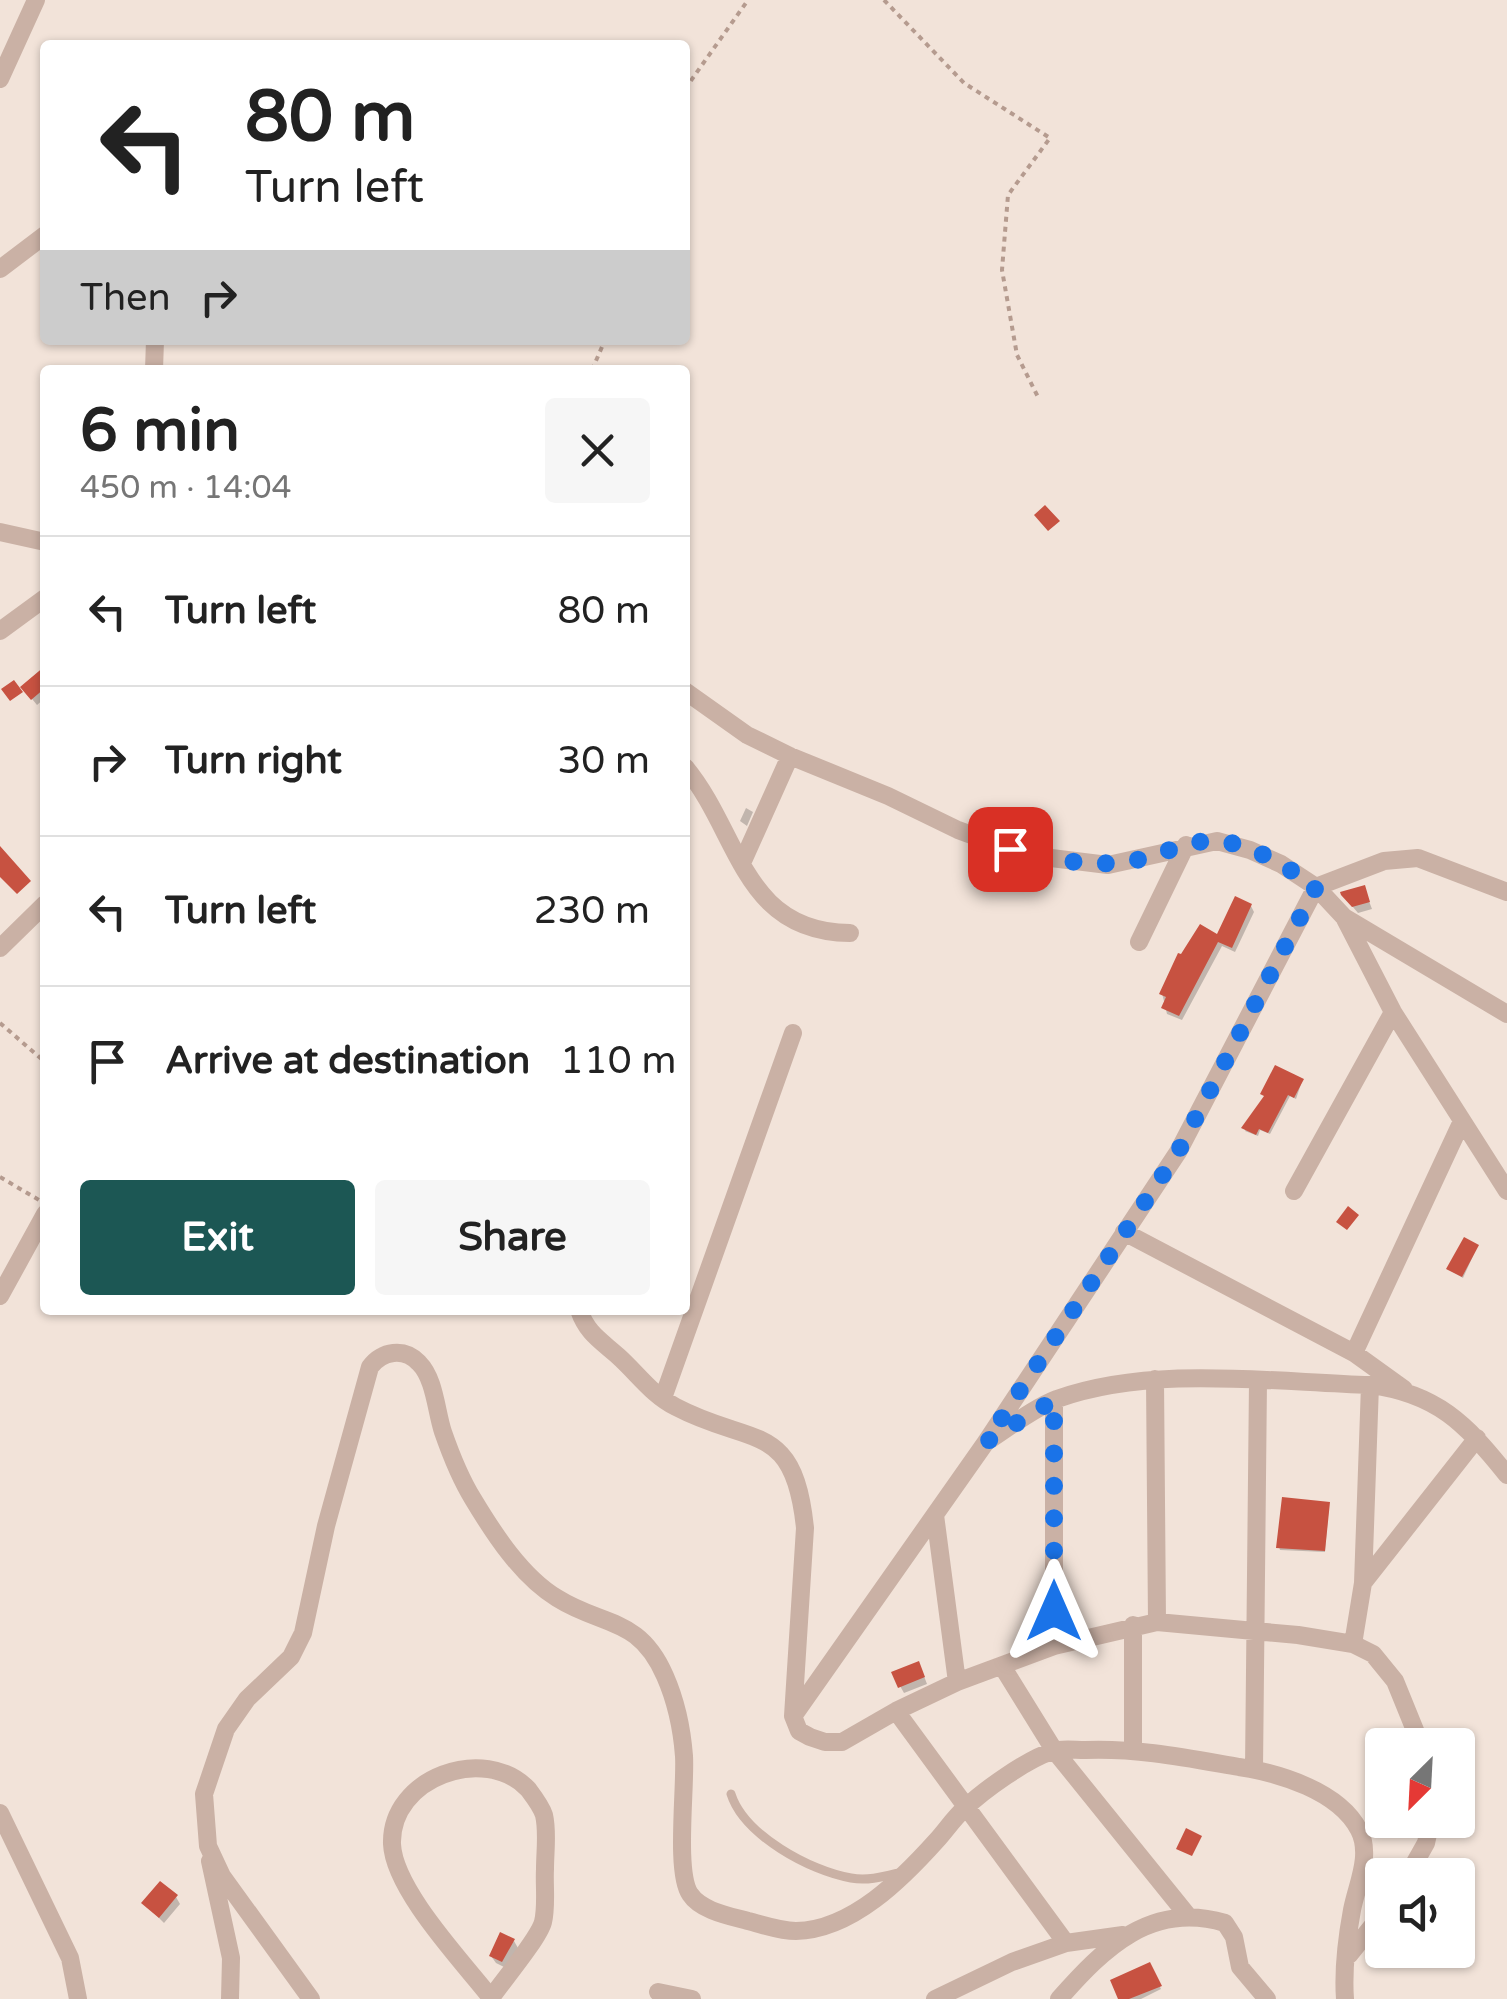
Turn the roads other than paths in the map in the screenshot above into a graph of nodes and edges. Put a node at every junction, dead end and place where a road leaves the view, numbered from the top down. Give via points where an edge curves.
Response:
1 (36, 0) edge
2 (0, 79) edge
3 (40, 239) edge
4 (0, 269) edge
5 (0, 532) edge
6 (40, 541) edge
7 (40, 602) edge
8 (0, 631) edge
9 (690, 694) edge
10 (790, 756) junction
11 (690, 774) edge
12 (1186, 846) junction
13 (742, 863) junction
14 (1316, 887) junction
15 (1507, 892) edge
16 (40, 909) edge
17 (1344, 917) junction
18 (850, 933) dead end
19 (1139, 942) dead end
20 (0, 948) edge
21 (1393, 1012) junction
22 (1507, 1014) edge
23 (793, 1033) dead end
24 (1462, 1121) junction
25 (1507, 1191) edge
26 (1294, 1192) dead end
27 (40, 1223) edge
28 (1124, 1232) junction
29 (0, 1296) edge
30 (580, 1315) edge
31 (1354, 1353) junction
32 (1156, 1378) junction
33 (1258, 1381) junction
34 (1370, 1384) junction
35 (1404, 1389) junction
36 (663, 1398) junction
37 (1054, 1400) junction
38 (1477, 1438) junction
39 (986, 1442) junction
40 (1507, 1475) edge
41 (935, 1515) junction
42 (1363, 1582) junction
43 (1157, 1622) junction
44 (1133, 1625) junction
45 (1255, 1632) junction
46 (1352, 1644) junction
47 (1054, 1646) junction
48 (1002, 1666) junction
49 (957, 1682) junction
50 (896, 1711) junction
51 (794, 1716) junction
52 (1414, 1728) edge
53 (1133, 1748) junction
54 (1054, 1750) junction
55 (1254, 1769) junction
56 (731, 1794) dead end
57 (964, 1808) junction
58 (0, 1813) edge
59 (208, 1846) junction
60 (906, 1871) junction
61 (1188, 1916) junction
62 (1123, 1935) junction
63 (1365, 1935) edge
64 (1066, 1943) junction
65 (1348, 1956) junction
66 (658, 1992) dead end
67 (491, 1998) edge
68 (78, 1999) edge
69 (230, 1999) edge
70 (310, 1999) edge
71 (692, 1999) edge
72 (936, 1999) edge
73 (1059, 1999) edge
74 (1267, 1999) edge
75 (1345, 1999) edge

1 - 2 street
3 - 4 street
5 - 6 street
7 - 8 street
9 - 10 street
10 - 12 street via 958,830 1044,858 1108,865
10 - 13 street
11 - 13 street
12 - 14 street via 1217,840 1250,850
12 - 19 street
13 - 18 street via 755,890 796,923
14 - 15 street via 1384,861 1418,858
14 - 17 street
14 - 28 street via 1178,1152
16 - 20 street
17 - 21 street
17 - 22 street
21 - 24 street
21 - 26 street
23 - 36 street
24 - 25 street
24 - 31 street
27 - 29 street
28 - 31 street
28 - 39 street
30 - 36 street via 586,1329
31 - 35 street
32 - 33 street
32 - 37 street
32 - 43 street
33 - 34 street
33 - 45 street
34 - 35 street
34 - 42 street
35 - 38 street
36 - 51 street via 754,1436 794,1469 805,1528
37 - 39 street
37 - 47 street
38 - 40 street
38 - 42 street
39 - 41 street
41 - 49 street
41 - 51 street
42 - 46 street
43 - 44 street
43 - 45 street
44 - 47 street
44 - 53 street
45 - 46 street
45 - 55 street
46 - 52 street via 1373,1654 1395,1680
47 - 48 street
48 - 49 street
48 - 54 street
49 - 50 street
50 - 51 street via 842,1742 810,1737 799,1731
50 - 57 street
53 - 54 street
53 - 55 street
54 - 57 street
54 - 61 street
55 - 65 street via 1315,1790 1342,1808 1360,1832 1364,1856
56 - 60 lane via 746,1822 788,1853 831,1872 871,1879
57 - 60 street
57 - 64 street
58 - 68 street via 70,1958
59 - 60 street via 204,1794 212,1765 226,1729 291,1657 303,1633 370,1367 392,1352 419,1363 428,1377 458,1472 528,1575 555,1597 633,1631 665,1675 684,1756 689,1894 725,1915 796,1931 842,1918
59 - 69 street via 231,1958
59 - 70 street
61 - 62 street
61 - 74 street via 1225,1923 1240,1967
62 - 64 street
62 - 73 street
63 - 65 street
64 - 72 street
65 - 75 street
66 - 71 street
67 - 67 street via 425,1914 404,1881 392,1843 416,1792 457,1769 478,1766 514,1775 544,1812 546,1830 543,1924

